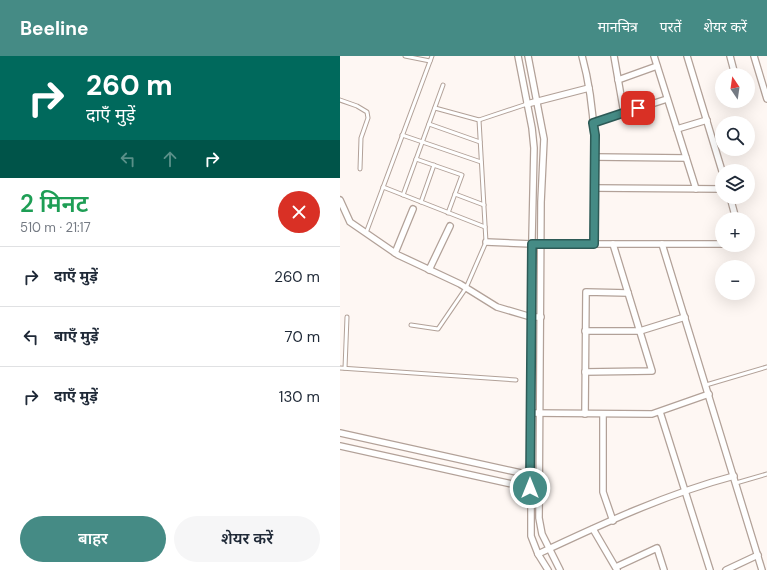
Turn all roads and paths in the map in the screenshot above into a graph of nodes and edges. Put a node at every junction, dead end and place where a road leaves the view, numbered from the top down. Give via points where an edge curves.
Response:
1 (405, 56) edge
2 (432, 56) edge
3 (518, 56) edge
4 (528, 56) edge
5 (582, 56) edge
6 (614, 56) edge
7 (654, 56) edge
8 (687, 56) edge
9 (730, 56) edge
10 (754, 56) edge
11 (430, 61) junction
12 (657, 66) junction
13 (733, 68) edge
14 (618, 80) junction
15 (443, 85) dead end
16 (588, 88) junction
17 (667, 99) junction
18 (767, 99) edge
19 (340, 100) edge
20 (538, 101) junction
21 (527, 104) junction
22 (435, 108) junction
23 (624, 113) junction
24 (479, 120) junction
25 (707, 120) junction
26 (593, 123) junction
27 (429, 124) junction
28 (677, 129) junction
29 (402, 135) junction
30 (422, 142) junction
31 (480, 142) junction
32 (595, 157) junction
33 (686, 158) junction
34 (416, 159) junction
35 (481, 162) junction
36 (720, 164) edge
37 (434, 165) junction
38 (360, 169) dead end
39 (383, 187) junction
40 (594, 188) junction
41 (696, 189) junction
42 (715, 189) edge
43 (455, 194) junction
44 (403, 195) junction
45 (340, 200) edge
46 (421, 202) junction
47 (484, 205) junction
48 (413, 210) dead end
49 (448, 213) junction
50 (450, 226) dead end
51 (485, 227) junction
52 (366, 233) junction
53 (486, 242) junction
54 (532, 244) junction
55 (541, 244) junction
56 (594, 244) junction
57 (613, 244) junction
58 (662, 244) junction
59 (715, 244) edge
60 (395, 253) junction
61 (429, 270) junction
62 (466, 288) junction
63 (628, 292) junction
64 (347, 317) dead end
65 (531, 317) junction
66 (541, 317) junction
67 (685, 317) junction
68 (411, 325) dead end
69 (585, 331) junction
70 (640, 331) junction
71 (767, 367) edge
72 (340, 368) edge
73 (345, 368) junction
74 (585, 372) junction
75 (516, 380) dead end
76 (706, 385) junction
77 (709, 394) junction
78 (660, 412) junction
79 (530, 413) junction
80 (540, 413) junction
81 (585, 414) junction
82 (603, 414) junction
83 (340, 433) edge
84 (340, 446) edge
85 (767, 474) edge
86 (530, 475) junction
87 (734, 476) junction
88 (540, 482) junction
89 (736, 483) junction
90 (530, 488) junction
91 (685, 492) junction
92 (613, 521) junction
93 (593, 529) junction
94 (548, 549) junction
95 (538, 554) junction
96 (758, 555) junction
97 (616, 569) edge
98 (548, 570) edge
99 (560, 570) edge
100 (664, 570) edge
101 (710, 570) edge
102 (726, 570) edge
103 (762, 570) edge

1 - 11 lane
2 - 11 lane
3 - 21 street
4 - 20 street
5 - 16 street
6 - 14 street
7 - 12 street
8 - 25 street
9 - 13 street
10 - 18 street
11 - 29 lane
12 - 14 street
12 - 17 street
14 - 23 street
15 - 22 lane
16 - 20 street
16 - 26 street
17 - 23 street
17 - 28 street
19 - 38 lane via 357,106 366,112 368,118 361,138
20 - 21 street
20 - 55 street via 544,139
21 - 24 lane
21 - 54 street via 534,148
22 - 24 lane
22 - 27 lane
23 - 26 street
24 - 31 lane
25 - 28 street
25 - 36 street
26 - 32 street
27 - 30 lane
27 - 31 lane
28 - 33 street
29 - 30 lane
29 - 39 lane
30 - 34 lane
30 - 35 lane
31 - 35 lane
32 - 33 street
32 - 40 street
33 - 41 street
34 - 37 lane
34 - 44 lane
35 - 47 lane
37 - 43 lane via 462,175
37 - 46 lane
39 - 44 lane
39 - 52 lane
40 - 41 street
40 - 56 street
41 - 42 street
43 - 47 lane
43 - 49 lane
44 - 46 lane
45 - 52 street via 350,222
46 - 49 lane
47 - 51 lane
48 - 60 street
49 - 51 lane
50 - 61 street
51 - 53 lane
52 - 60 street
53 - 54 street
53 - 62 lane
54 - 55 street
54 - 65 street
55 - 56 street
55 - 66 street
56 - 57 street
57 - 58 street
57 - 63 street
58 - 59 street
58 - 67 street
60 - 61 street
61 - 62 street
62 - 65 street via 498,307
62 - 68 lane via 438,329
63 - 69 street via 586,292
63 - 70 street
64 - 73 lane
65 - 66 street
65 - 79 street
66 - 80 street
67 - 70 street
67 - 76 street
69 - 70 street
69 - 74 street
70 - 74 street via 652,371
71 - 76 lane
72 - 73 lane
73 - 75 lane
74 - 81 street
76 - 77 street
77 - 78 street
77 - 87 street
78 - 82 street
78 - 91 street
79 - 80 street
79 - 86 street
80 - 81 street
80 - 88 street
81 - 82 street
82 - 92 street via 603,492
83 - 86 street
84 - 90 street
85 - 89 lane
86 - 88 street
86 - 90 street
87 - 89 street
87 - 91 street
88 - 90 street
88 - 94 street via 539,518
89 - 96 street
90 - 95 street via 531,536
91 - 92 street
91 - 101 street
92 - 93 street
93 - 94 street
93 - 97 street
94 - 95 street
94 - 99 street
95 - 98 street
96 - 102 street
96 - 103 street
97 - 100 street via 657,548

